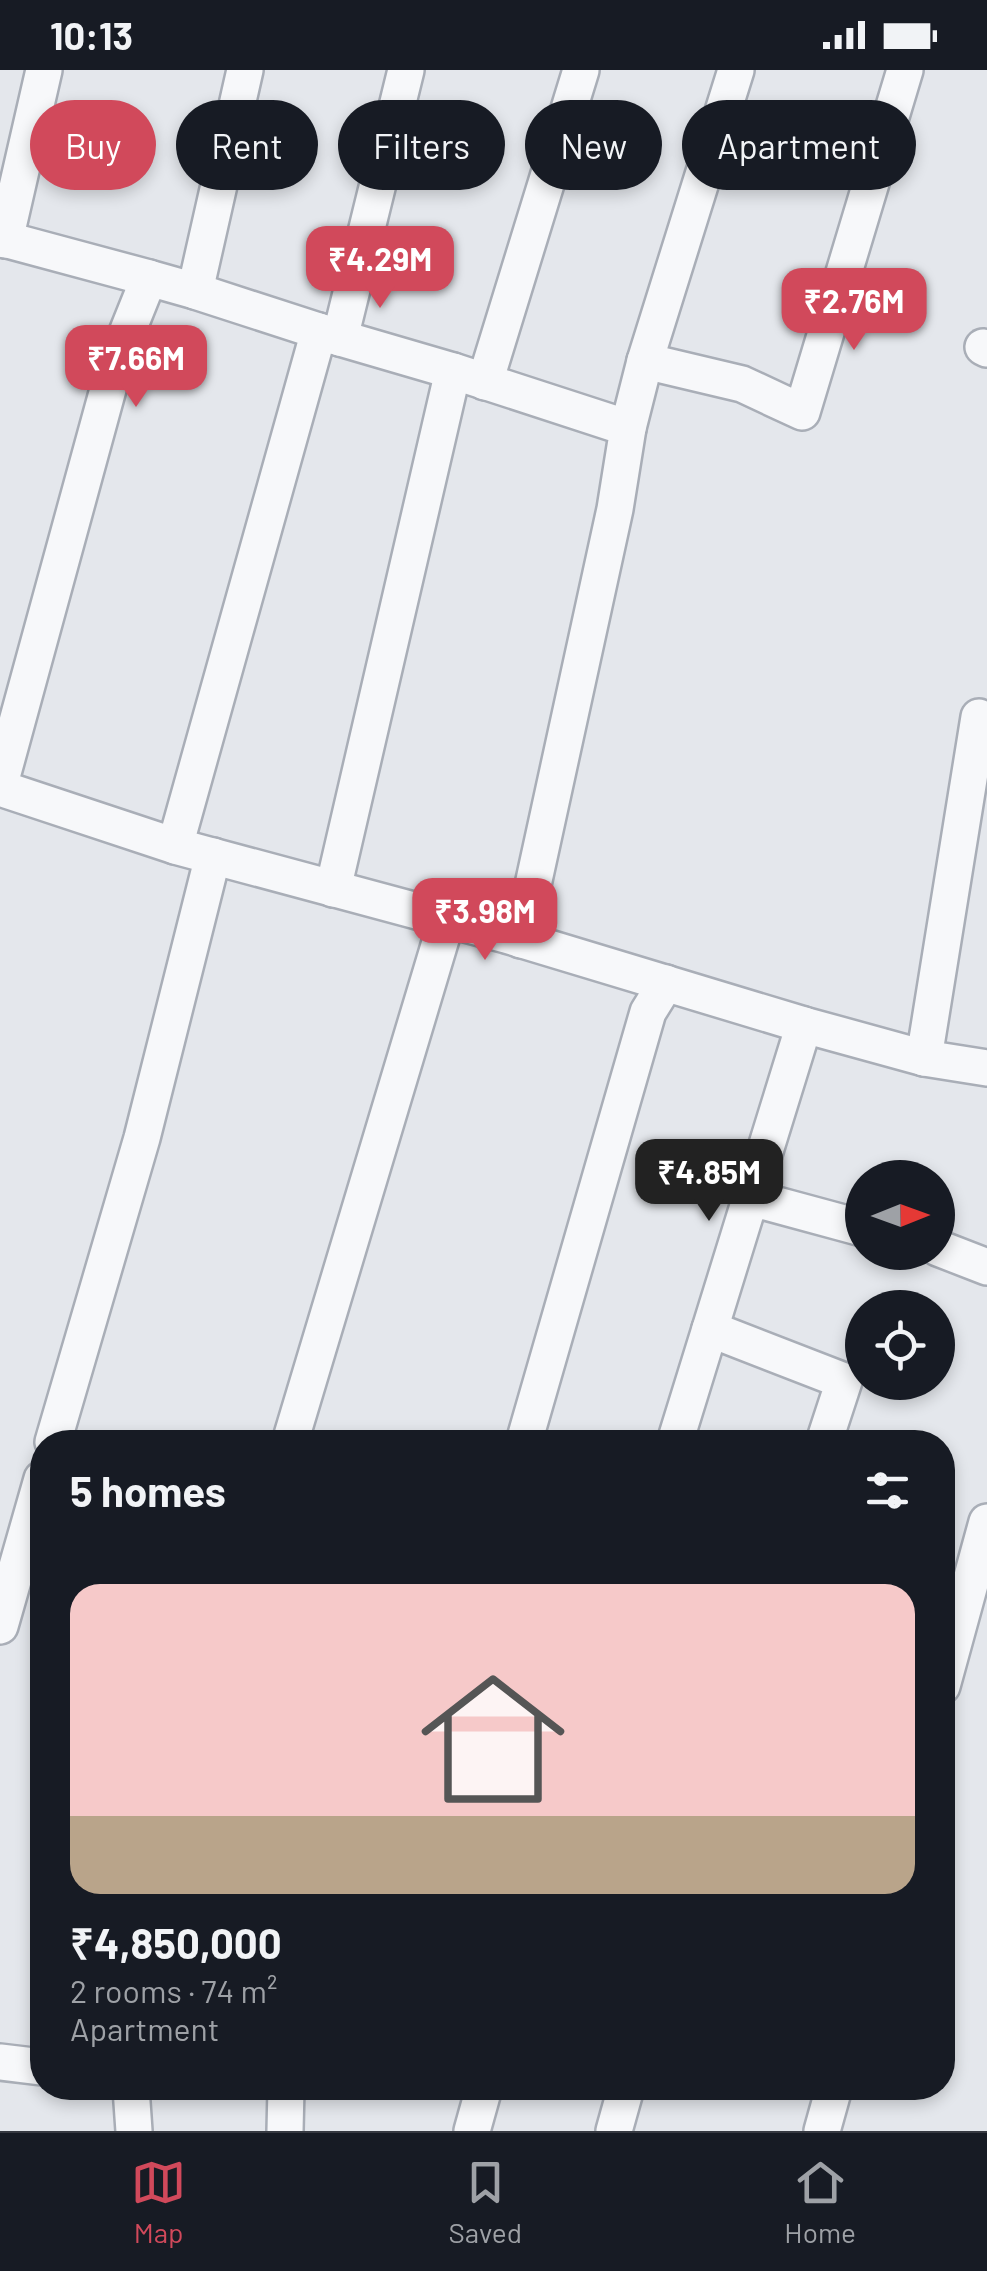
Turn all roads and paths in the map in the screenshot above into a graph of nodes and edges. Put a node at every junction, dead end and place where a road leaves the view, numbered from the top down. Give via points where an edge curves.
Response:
1 (44, 70) edge
2 (245, 70) edge
3 (406, 70) edge
4 (581, 70) edge
5 (736, 70) edge
6 (906, 70) edge
7 (3, 239) edge
8 (149, 278) junction
9 (195, 292) junction
10 (330, 334) junction
11 (645, 361) junction
12 (469, 376) junction
13 (628, 428) junction
14 (979, 717) dead end
15 (0, 786) edge
16 (176, 846) junction
17 (213, 856) junction
18 (332, 889) junction
19 (446, 919) junction
20 (521, 940) junction
21 (666, 983) junction
22 (804, 1025) junction
23 (924, 1058) junction
24 (987, 1068) edge
25 (751, 1198) junction
26 (845, 1223) edge
27 (955, 1255) edge
28 (987, 1267) edge
29 (710, 1328) junction
30 (57, 1430) edge
31 (294, 1430) edge
32 (527, 1430) edge
33 (679, 1430) edge
34 (828, 1430) edge
35 (30, 1521) edge
36 (987, 1522) edge
37 (0, 1626) edge
38 (955, 1639) edge
39 (0, 2062) edge
40 (30, 2066) edge
41 (131, 2100) edge
42 (285, 2100) edge
43 (481, 2100) edge
44 (623, 2100) edge
45 (831, 2100) edge
46 (134, 2131) edge
47 (284, 2131) edge
48 (472, 2131) edge
49 (614, 2131) edge
50 (822, 2131) edge

1 - 7 street
2 - 9 street
3 - 10 street
4 - 12 street
5 - 11 street
6 - 11 street via 802,412 742,384
7 - 8 street
8 - 9 street
8 - 15 street via 116,360
9 - 10 street
10 - 12 street
10 - 16 street
11 - 13 street
12 - 13 street
12 - 18 street
13 - 20 street
14 - 23 street
15 - 16 street
16 - 17 street
17 - 18 street
17 - 30 street via 142,1138
18 - 19 street
19 - 20 street
19 - 31 street
20 - 21 street
21 - 22 street
21 - 32 street via 648,1012
22 - 23 street
22 - 25 street
23 - 24 street
25 - 26 street
25 - 29 street
27 - 28 street
29 - 33 street
29 - 34 street via 844,1382
35 - 37 street
36 - 38 street
39 - 40 street
41 - 46 street
42 - 47 street
43 - 48 street
44 - 49 street
45 - 50 street

